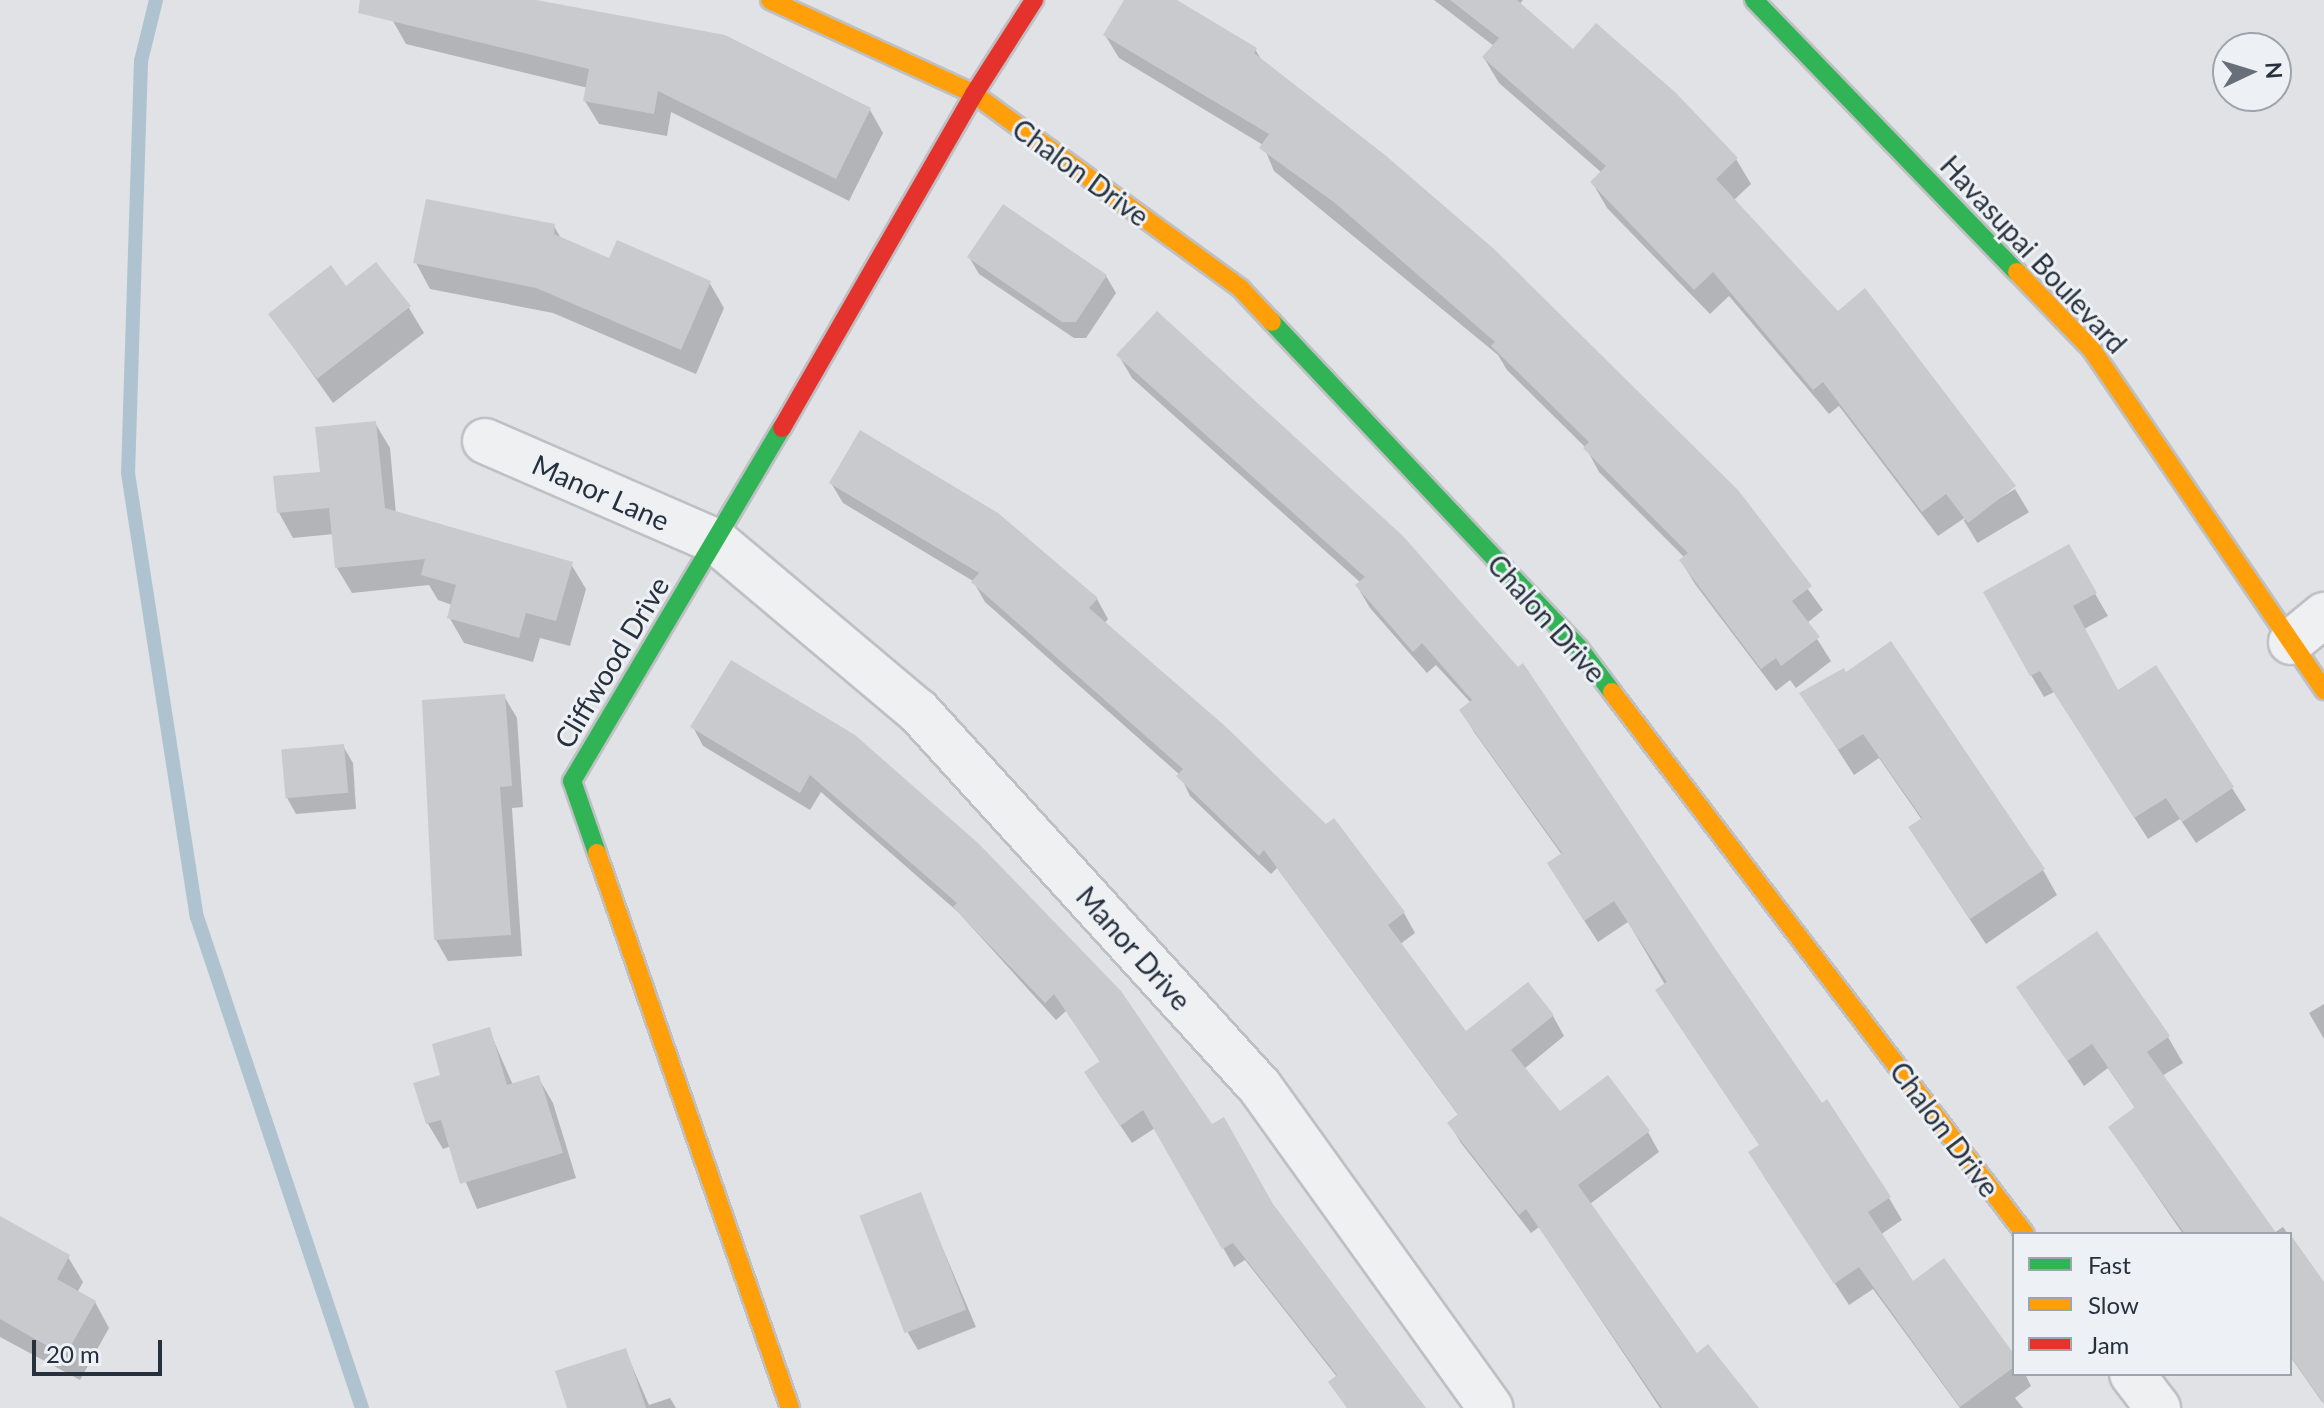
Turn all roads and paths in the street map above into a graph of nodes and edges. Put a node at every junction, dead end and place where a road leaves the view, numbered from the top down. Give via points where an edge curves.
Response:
1 (770, 0) edge
2 (1034, 0) edge
3 (1754, 0) edge
4 (974, 94) junction
5 (485, 441) dead end
6 (717, 542) junction
7 (2324, 615) edge
8 (2291, 642) junction
9 (2324, 690) edge
10 (2023, 1232) edge
11 (2134, 1376) edge
12 (790, 1408) edge
13 (1491, 1408) edge
14 (2158, 1408) edge

1 - 4 street, Chalon Drive
2 - 4 street, Cliffwood Drive
3 - 8 street, Havasupai Boulevard via 2092,350
4 - 6 street, Cliffwood Drive
4 - 10 street, Chalon Drive via 1241,289 1579,648
5 - 6 street, Manor Lane
6 - 12 street, Cliffwood Drive via 572,781
6 - 13 street, Manor Drive via 918,711 1260,1087
7 - 8 street
8 - 9 street, Havasupai Boulevard
11 - 14 street

